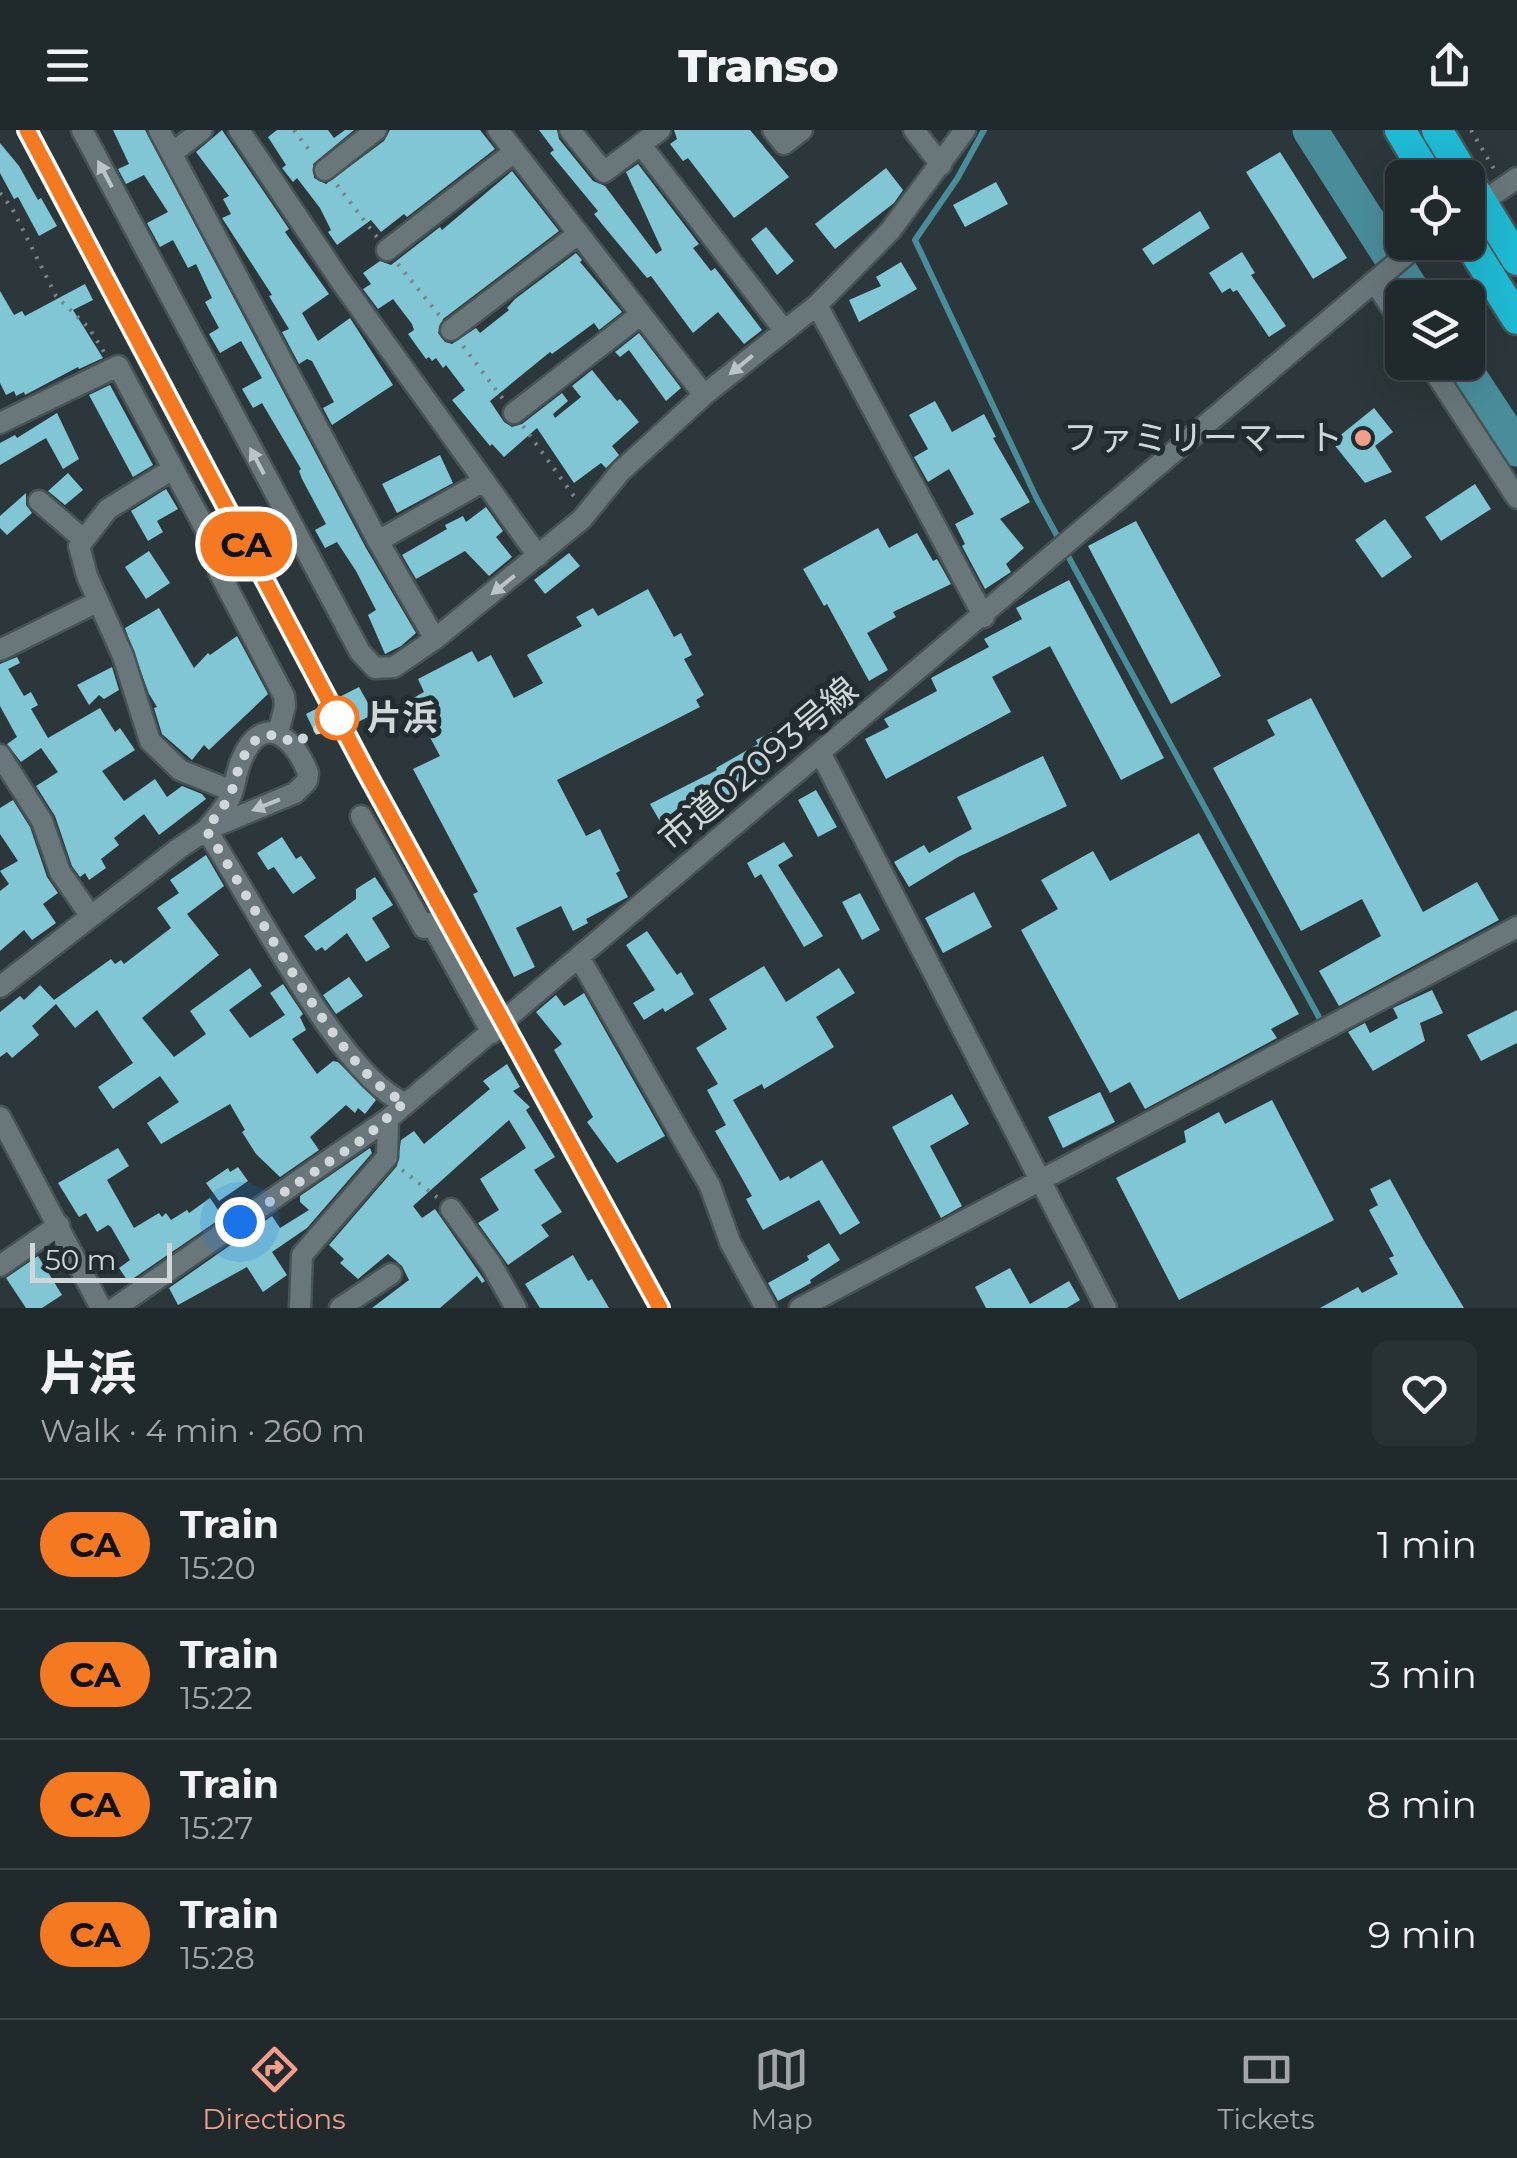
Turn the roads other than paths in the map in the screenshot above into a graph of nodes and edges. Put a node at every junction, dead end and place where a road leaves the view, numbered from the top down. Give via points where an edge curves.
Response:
1 (82, 130) edge
2 (159, 130) edge
3 (202, 130) edge
4 (239, 130) edge
5 (376, 130) edge
6 (498, 130) edge
7 (570, 130) edge
8 (660, 130) edge
9 (773, 130) edge
10 (802, 130) edge
11 (914, 130) edge
12 (965, 130) edge
13 (1400, 130) edge
14 (1438, 130) edge
15 (641, 145) junction
16 (514, 152) junction
17 (172, 153) junction
18 (1418, 160) edge
19 (1461, 160) edge
20 (942, 165) junction
21 (324, 170) dead end
22 (1485, 192) edge
23 (578, 234) junction
24 (387, 250) dead end
25 (1400, 260) edge
26 (1480, 260) edge
27 (1517, 260) edge
28 (1377, 280) junction
29 (1385, 294) edge
30 (818, 305) junction
31 (640, 315) junction
32 (1517, 320) edge
33 (451, 330) dead end
34 (784, 330) junction
35 (1440, 380) edge
36 (704, 395) junction
37 (514, 414) dead end
38 (0, 423) edge
39 (163, 475) dead end
40 (484, 481) junction
41 (1517, 498) edge
42 (39, 500) dead end
43 (84, 540) junction
44 (378, 542) junction
45 (538, 556) junction
46 (97, 602) junction
47 (984, 617) junction
48 (435, 638) junction
49 (0, 650) edge
50 (278, 734) junction
51 (821, 754) junction
52 (0, 755) edge
53 (232, 790) junction
54 (362, 816) dead end
55 (206, 830) junction
56 (90, 915) junction
57 (1517, 927) edge
58 (579, 957) junction
59 (0, 987) edge
60 (492, 1032) junction
61 (405, 1102) junction
62 (0, 1118) edge
63 (388, 1119) junction
64 (1038, 1181) junction
65 (451, 1209) road end
66 (59, 1225) junction
67 (0, 1266) edge
68 (392, 1274) dead end
69 (101, 1308) edge
70 (115, 1308) edge
71 (300, 1308) edge
72 (340, 1308) edge
73 (516, 1308) edge
74 (766, 1308) edge
75 (800, 1308) edge
76 (1106, 1308) edge

48 -> 1 street via 394,667 366,662
2 - 17 street
3 - 17 street
4 - 40 street
5 - 21 street
6 - 16 street
7 - 15 street via 604,172
8 - 15 street
9 - 10 street via 784,144
11 - 20 street
12 - 20 street
13 - 18 highway
14 - 19 highway
15 - 34 street
16 - 23 street
16 - 24 street
17 - 44 street
20 - 30 street
22 - 27 highway
23 - 31 street
23 - 33 street
25 - 28 street, 市道02093号線
26 - 32 highway
28 - 29 street
28 - 47 street, 市道02093号線
30 - 34 street
30 - 47 street
31 - 36 street
31 - 37 street
34 -> 36 street
35 - 41 street
36 - 45 street
38 - 50 street via 118,366 222,560 219,572 284,696
39 - 43 street via 108,509
40 - 44 street
40 - 45 street
42 - 43 street
43 - 46 street via 79,546
44 - 48 street
45 -> 48 street
46 - 49 street
46 - 53 street via 150,740 180,770
47 - 51 street, 市道02093号線
50 - 53 street via 250,744
50 -> 55 street via 301,755 307,782
51 - 58 street, 市道02093号線
51 - 64 street
52 - 56 street via 42,821 60,872
53 - 55 street
54 - 60 street
55 - 56 street
55 - 61 street via 328,1028 384,1090
56 - 59 street
57 - 64 street
58 - 60 street, 市道02093号線
58 - 74 street via 710,1186 730,1242
60 - 61 street, 市道02093号線
61 - 63 street, 市道02093号線
62 - 66 street
63 - 70 street, 市道02093号線
63 - 71 street via 387,1157 302,1255
64 - 75 street
64 - 76 street
65 - 73 street
66 - 67 street
66 - 69 street
68 - 72 street

